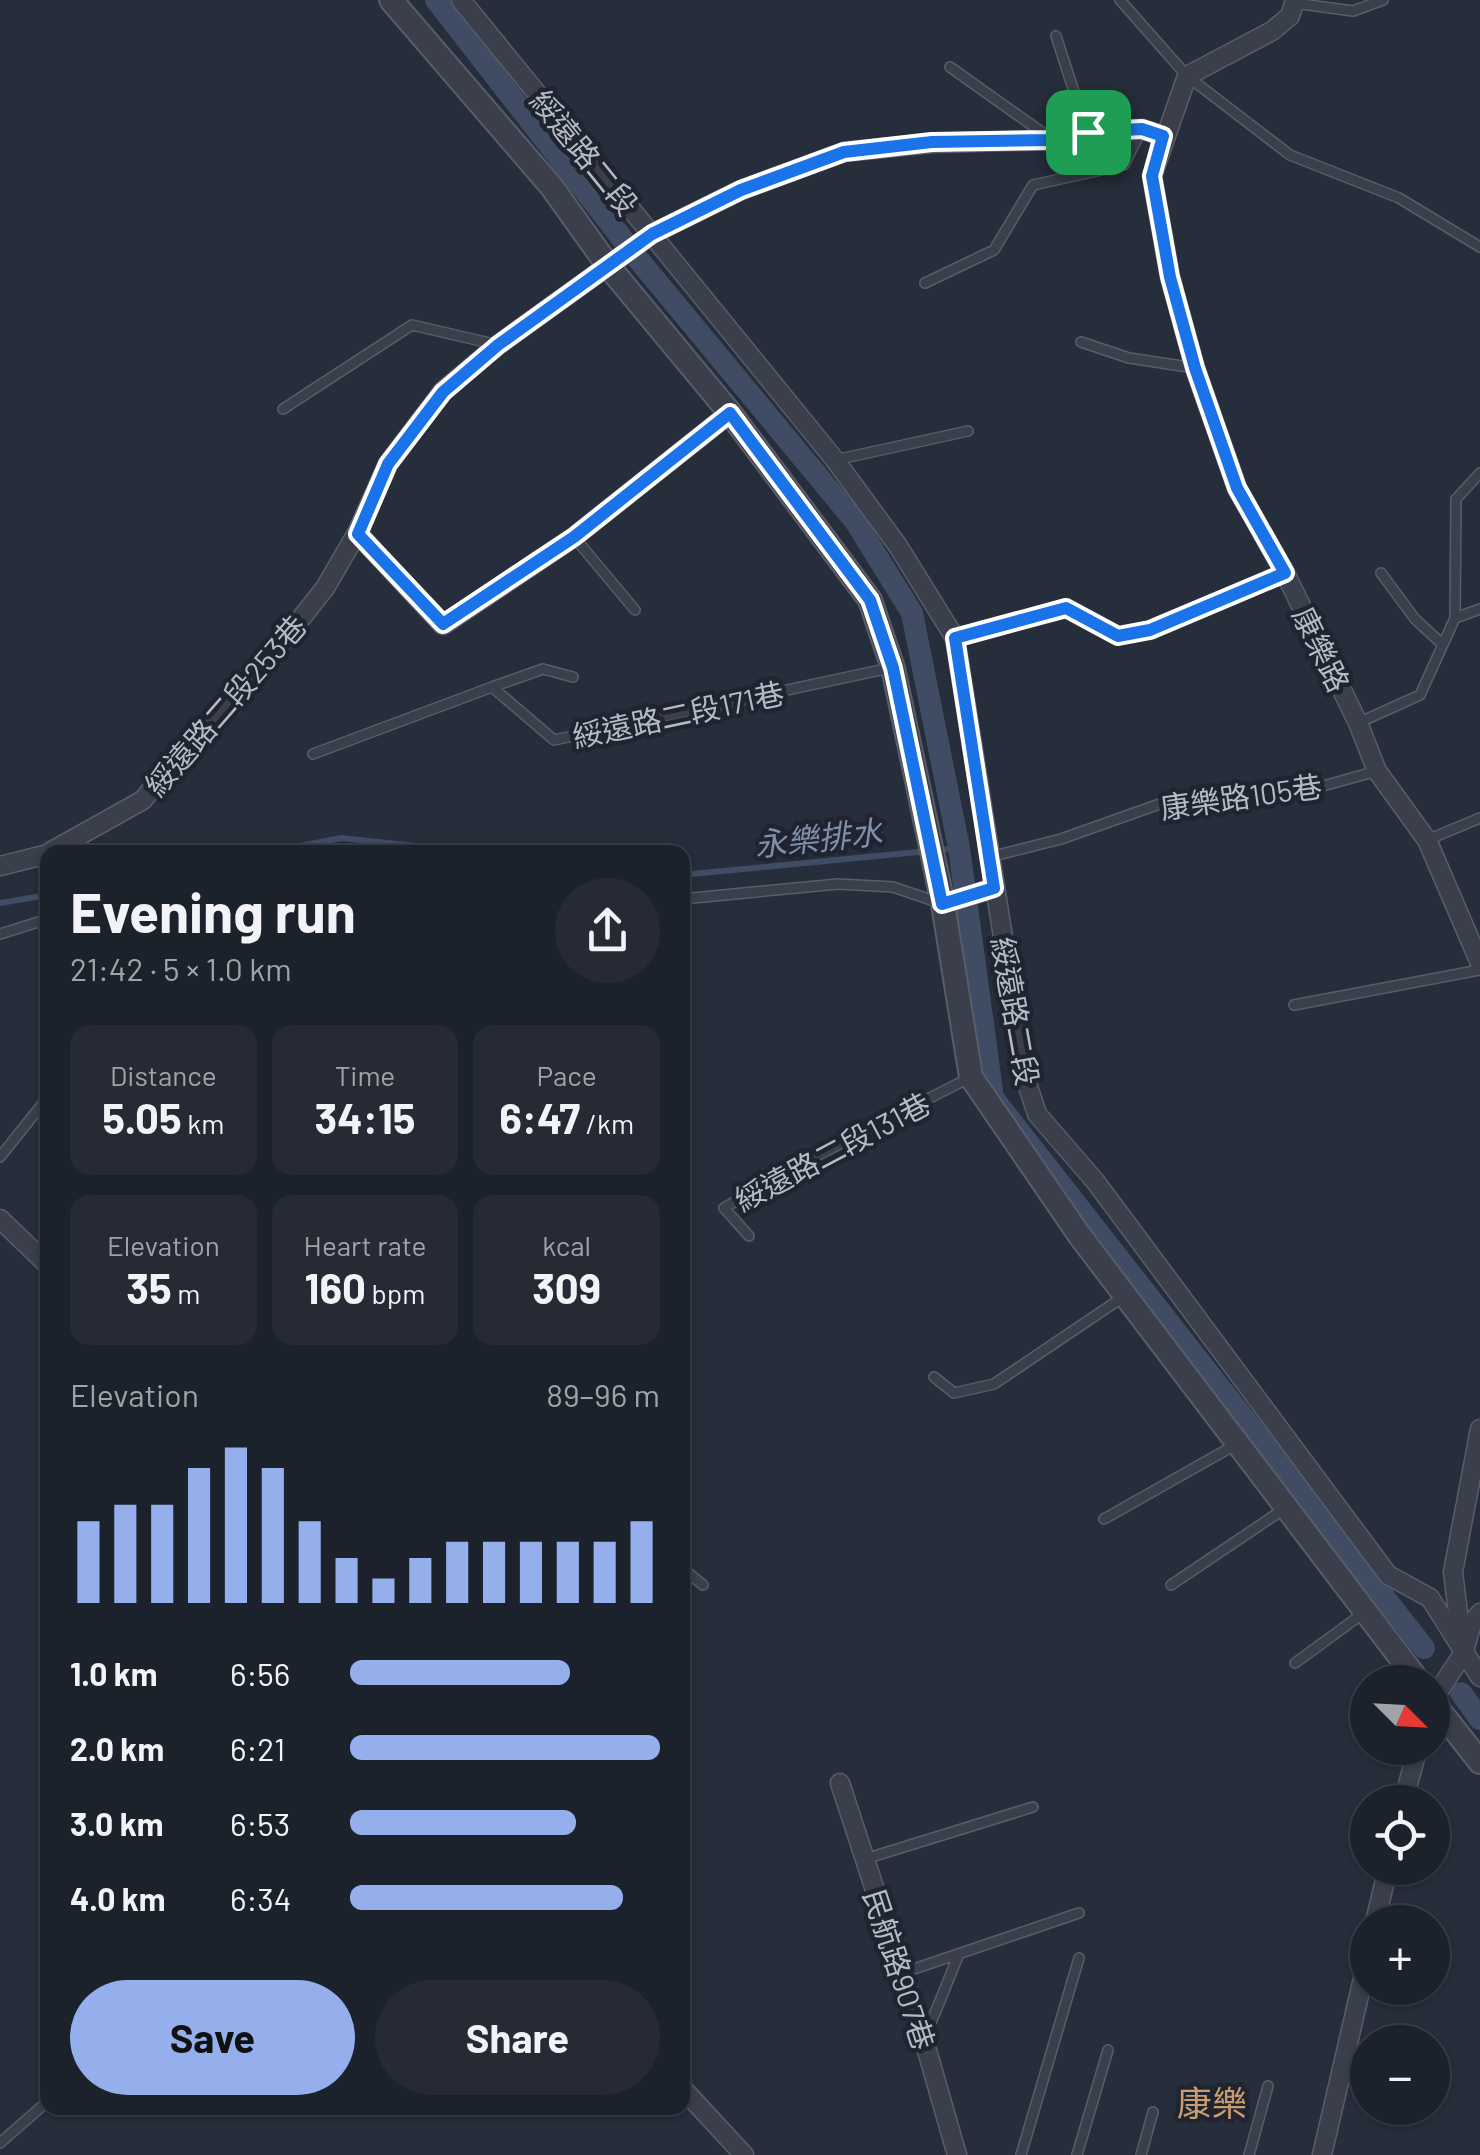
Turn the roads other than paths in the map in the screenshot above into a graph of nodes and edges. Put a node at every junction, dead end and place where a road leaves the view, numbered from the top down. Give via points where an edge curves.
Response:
1 (391, 0) edge
2 (461, 0) edge
3 (1120, 0) edge
4 (1383, 0) edge
5 (1294, 1) edge
6 (1056, 36) dead end
7 (950, 67) dead end
8 (1187, 76) junction
9 (1142, 129) junction
10 (1088, 132) junction
11 (1163, 136) junction
12 (1052, 140) junction
13 (648, 238) junction
14 (1480, 247) edge
15 (610, 268) junction
16 (925, 283) dead end
17 (1081, 342) dead end
18 (498, 345) junction
19 (1195, 368) junction
20 (283, 409) dead end
21 (730, 413) junction
22 (968, 431) dead end
23 (835, 460) junction
24 (1480, 473) edge
25 (358, 534) junction
26 (574, 537) junction
27 (1285, 573) junction
28 (1381, 574) dead end
29 (1480, 609) edge
30 (635, 610) dead end
31 (1455, 618) junction
32 (955, 638) junction
33 (1442, 643) junction
34 (893, 668) junction
35 (573, 676) dead end
36 (492, 687) junction
37 (1358, 723) junction
38 (313, 754) dead end
39 (1378, 772) junction
40 (1480, 818) edge
41 (1428, 840) junction
42 (62, 845) edge
43 (40, 855) edge
44 (990, 857) junction
45 (0, 866) edge
46 (994, 888) junction
47 (940, 895) junction
48 (690, 898) edge
49 (40, 922) edge
50 (0, 934) edge
51 (1480, 967) edge
52 (1294, 1004) dead end
53 (972, 1077) junction
54 (40, 1107) edge
55 (0, 1157) edge
56 (0, 1219) edge
57 (749, 1236) dead end
58 (40, 1257) edge
59 (1125, 1296) junction
60 (934, 1377) dead end
61 (1480, 1429) edge
62 (1237, 1444) junction
63 (1286, 1508) junction
64 (1104, 1519) dead end
65 (690, 1574) edge
66 (703, 1585) dead end
67 (1171, 1585) dead end
68 (1366, 1611) junction
69 (1480, 1613) edge
70 (1463, 1654) junction
71 (1295, 1664) dead end
72 (1406, 1665) edge
73 (1450, 1674) edge
74 (1480, 1677) edge
75 (1450, 1724) edge
76 (1480, 1762) edge
77 (840, 1783) dead end
78 (1033, 1808) dead end
79 (865, 1859) junction
80 (1079, 1914) dead end
81 (959, 1954) junction
82 (1078, 1958) dead end
83 (902, 1973) junction
84 (1357, 2005) edge
85 (924, 2040) junction
86 (1108, 2050) dead end
87 (1268, 2086) dead end
88 (690, 2097) edge
89 (40, 2108) edge
90 (1153, 2112) dead end
91 (0, 2143) edge
92 (744, 2155) edge
93 (958, 2155) edge
94 (1021, 2155) edge
95 (1077, 2155) edge
96 (1141, 2155) edge
97 (1249, 2155) edge
98 (1322, 2155) edge

1 - 15 street, 綏遠路二段 via 551,186
2 - 13 street, 綏遠路二段
3 - 8 lane
4 - 5 lane via 1353,11
5 - 8 street via 1290,16 1272,31
6 - 10 lane
7 - 12 lane
8 - 11 street, 康樂路
8 - 14 lane via 1290,155 1399,198
9 - 10 street, 綏遠路二段253巷
9 - 11 street
9 - 16 lane via 1124,165 1033,185 994,250
10 - 12 street, 綏遠路二段253巷
11 - 19 street, 康樂路 via 1152,176
12 - 13 street, 綏遠路二段253巷 via 844,152 741,190
13 - 15 street, 綏遠路二段253巷
13 - 23 street, 綏遠路二段
15 - 18 street, 綏遠路二段253巷
15 - 21 street, 綏遠路二段
17 - 19 lane
18 - 20 lane via 412,326
18 - 25 street, 綏遠路二段253巷 via 443,392 388,464
19 - 27 street, 康樂路 via 1237,488
21 - 26 street
21 - 34 street, 綏遠路二段 via 870,600
22 - 23 lane
23 - 32 street, 綏遠路二段
24 - 31 lane via 1456,499
25 - 26 street via 443,624
25 - 42 street, 綏遠路二段253巷 via 276,652 143,800
26 - 30 lane
27 - 32 lane via 1150,630 1118,636 1066,608
27 - 37 street, 康樂路
28 - 33 lane
29 - 31 lane
31 - 33 lane
32 - 44 street, 綏遠路二段
33 - 37 lane via 1420,695
34 - 36 lane, 綏遠路二段171巷 via 554,740
34 - 47 street, 綏遠路二段
35 - 36 lane via 543,670
36 - 38 lane
37 - 39 street, 康樂路
39 - 41 street, 康樂路
39 - 44 lane, 康樂路105巷 via 1240,802 1171,800
40 - 41 lane
41 - 51 street, 康樂路
43 - 45 street, 綏遠路二段253巷
44 - 46 street, 綏遠路二段
46 - 47 street
46 - 70 street, 綏遠路二段 via 1037,1114 1095,1181 1388,1575 1430,1598
47 - 48 lane via 838,884
47 - 53 street, 綏遠路二段
49 - 50 lane
51 - 52 lane
53 - 57 lane, 綏遠路二段131巷 via 724,1208
53 - 59 street, 綏遠路二段
54 - 55 lane
56 - 58 street
59 - 60 lane via 994,1384 954,1392
59 - 62 street, 綏遠路二段
61 - 70 street via 1453,1572
62 - 63 street, 綏遠路二段
62 - 64 lane
63 - 67 lane
63 - 68 street, 綏遠路二段
65 - 66 lane
68 - 71 lane
68 - 72 street, 綏遠路二段
69 - 70 street
70 - 73 street
70 - 74 street, 綏遠路二段
75 - 76 street
77 - 79 street, 民航路907巷
78 - 79 lane
79 - 83 street, 民航路907巷
80 - 81 lane
81 - 83 lane
81 - 85 lane
82 - 94 lane
83 - 85 street, 民航路907巷
84 - 98 street
85 - 93 street, 民航路907巷
86 - 95 lane
87 - 97 lane
88 - 92 street
89 - 91 lane
90 - 96 lane

